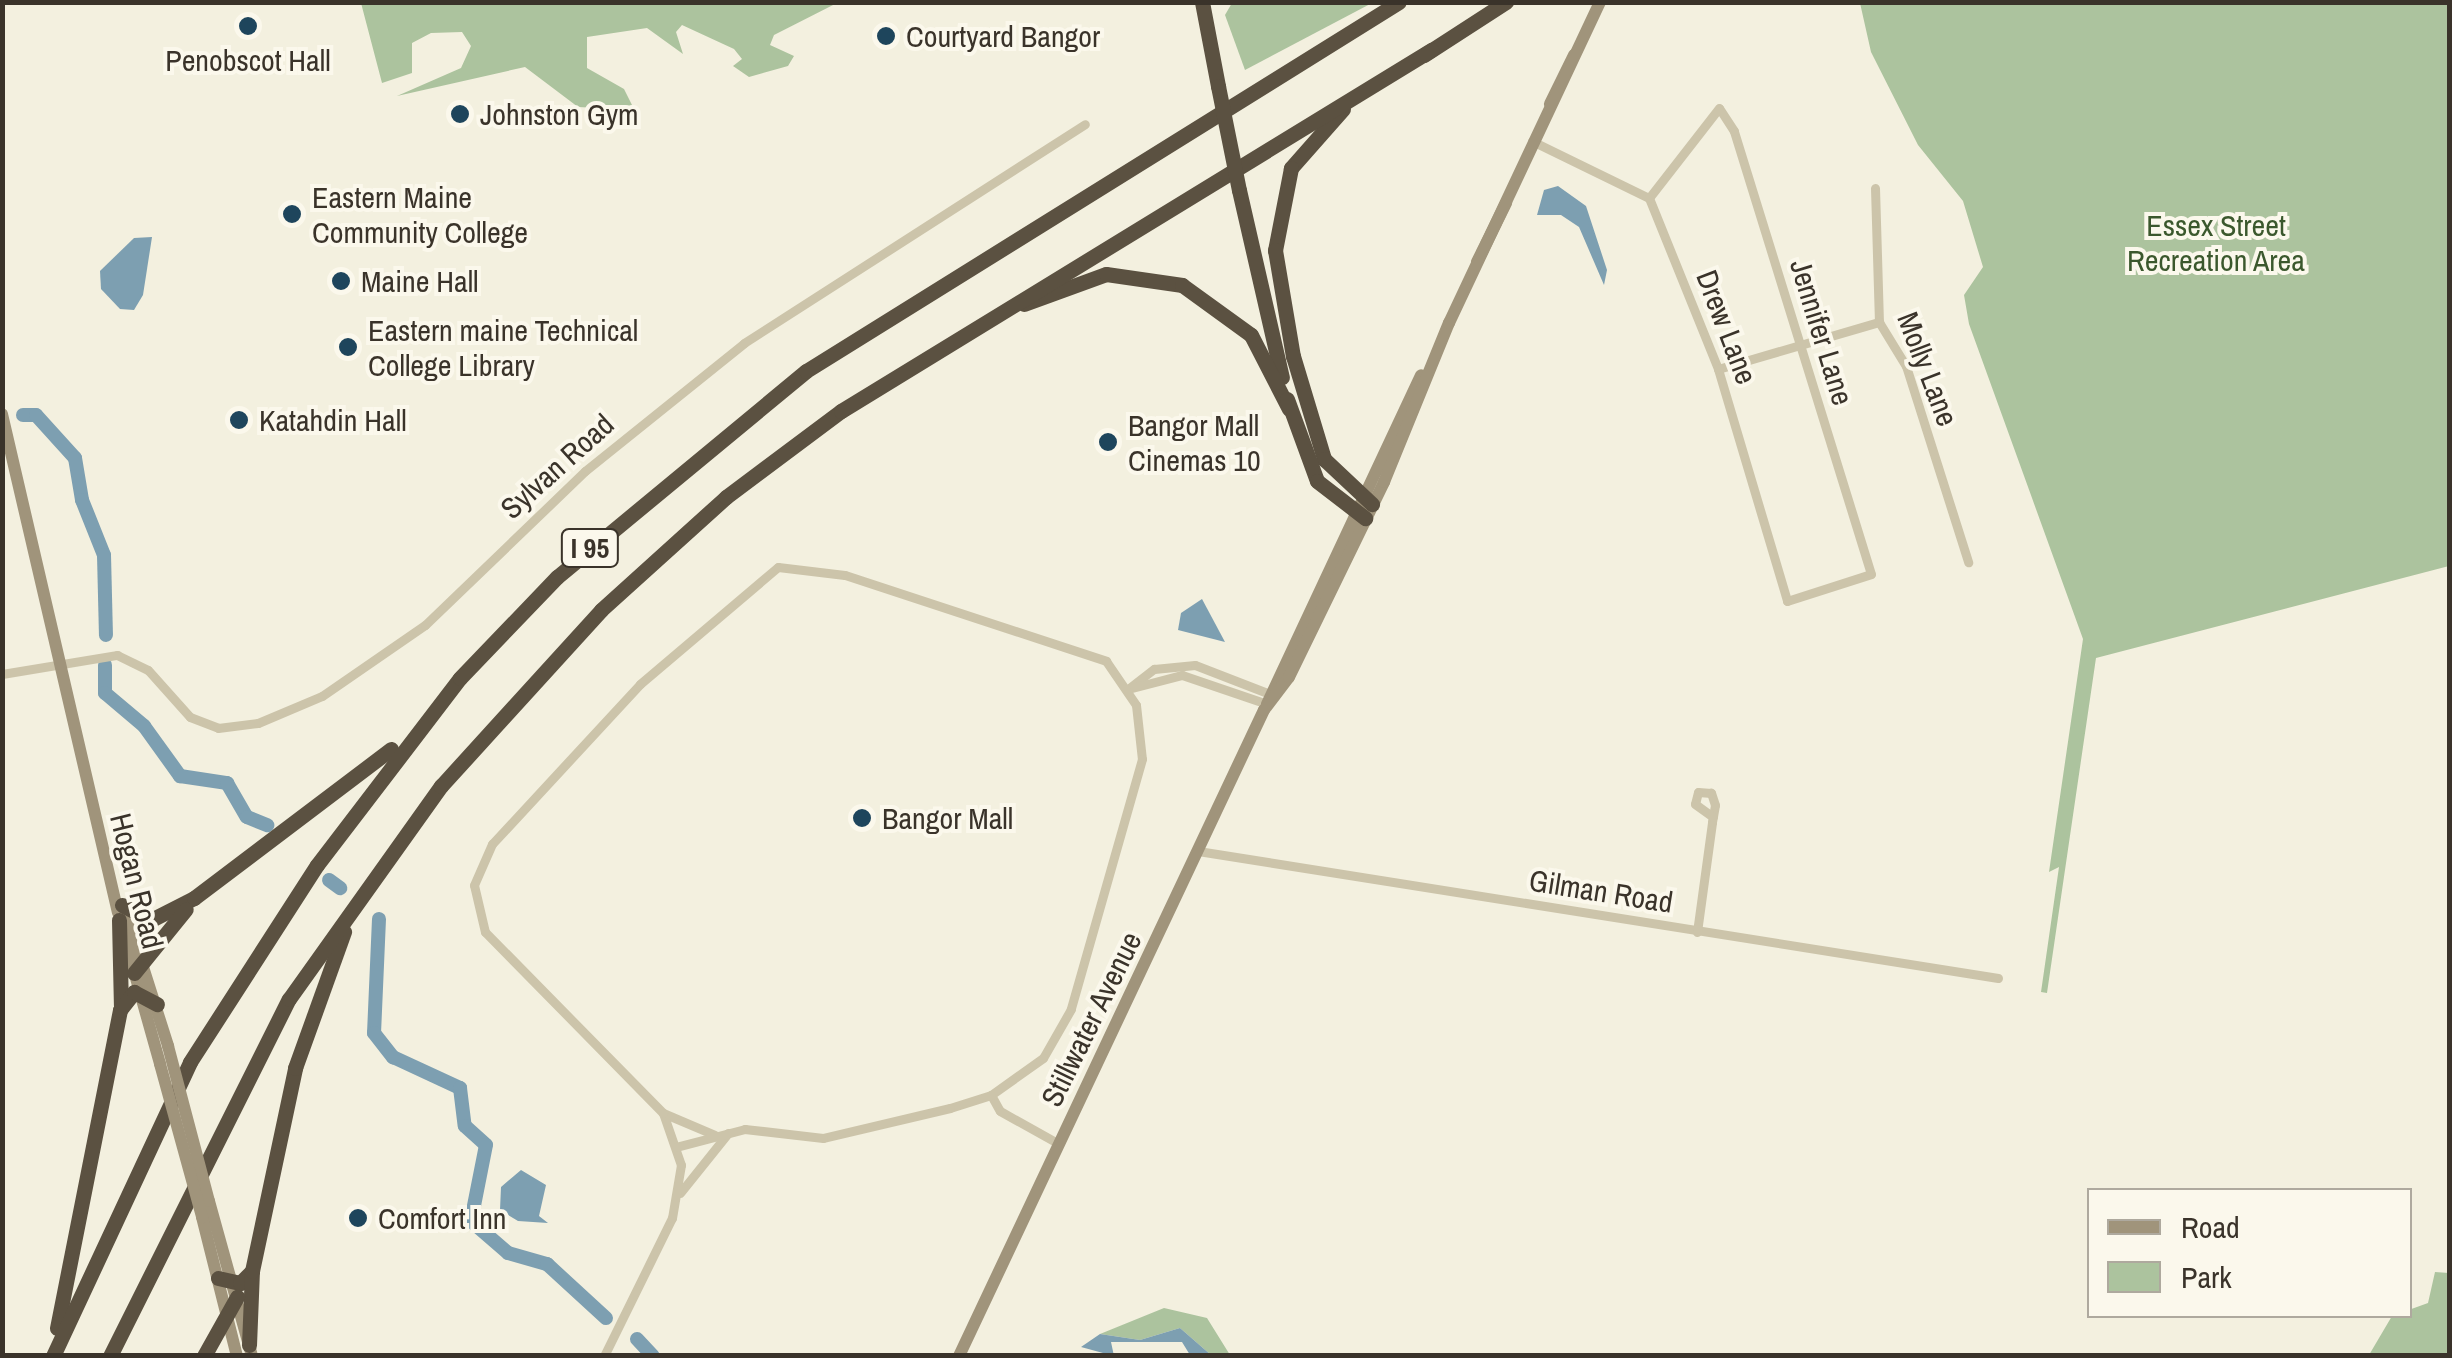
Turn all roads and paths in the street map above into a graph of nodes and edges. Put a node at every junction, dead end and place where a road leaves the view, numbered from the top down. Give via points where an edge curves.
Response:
1 (1202, 2) edge
2 (1399, 2) edge
3 (1506, 2) edge
4 (1600, 2) edge
5 (1431, 50) junction
6 (1085, 124) dead end
7 (1532, 141) junction
8 (1875, 188) dead end
9 (1650, 198) junction
10 (1880, 322) junction
11 (1800, 346) junction
12 (1718, 369) junction
13 (876, 387) junction
14 (1289, 409) junction
15 (2, 414) edge
16 (1362, 508) junction
17 (1968, 562) dead end
18 (1788, 601) joint
19 (58, 660) junction
20 (2, 674) edge
21 (460, 678) junction
22 (1128, 689) junction
23 (1270, 698) junction
24 (1713, 817) dead end
25 (1198, 851) junction
26 (194, 898) junction
27 (119, 907) junction
28 (347, 915) junction
29 (1698, 932) junction
30 (144, 956) junction
31 (134, 973) junction
32 (1998, 978) dead end
33 (140, 992) junction
34 (157, 1004) junction
35 (120, 1010) junction
36 (991, 1096) junction
37 (663, 1112) junction
38 (723, 1134) junction
39 (1059, 1144) junction
40 (676, 1147) junction
41 (680, 1193) junction
42 (252, 1271) junction
43 (229, 1286) junction
44 (226, 1318) junction
45 (246, 1352) edge
46 (51, 1356) edge
47 (110, 1356) edge
48 (204, 1356) edge
49 (604, 1356) edge
50 (959, 1356) edge

1 - 14 highway, bridge
2 - 21 highway, I 95 via 806,371 558,577
3 - 5 highway, I 95
4 - 7 main road, Stillwater Avenue
5 - 13 highway, I 95
5 - 16 highway via 1312,136 1290,168 1277,212 1274,250 1300,379 1324,459
6 - 19 street, Sylvan Road via 744,343 585,471 425,624 322,696 258,723 218,728 190,716 134,660
7 - 9 street
7 - 16 main road, Stillwater Avenue
8 - 10 street, Molly Lane
9 - 11 street, Jennifer Lane via 1718,108 1734,130
9 - 12 street, Drew Lane
10 - 11 street
10 - 17 street, Molly Lane via 1906,366
11 - 12 street
11 - 18 street, Jennifer Lane via 1871,574
12 - 18 street, Drew Lane
13 - 14 highway via 1038,297 1123,273 1182,285 1216,303 1251,335
13 - 28 highway, I 95 via 726,497 601,610 441,786
14 - 16 highway via 1317,481
15 - 19 main road, Hogan Road
16 - 23 main road, Stillwater Avenue
19 - 20 street, Sylvan Road
19 - 27 main road, Hogan Road
21 - 26 highway via 377,763
21 - 46 highway, I 95 via 317,865 190,1062
22 - 23 street via 1154,669 1178,664
22 - 36 street via 1142,759 1070,1010 1043,1058
22 - 37 street via 1106,661 1076,645 812,566 761,574 714,615 543,784 492,844 474,886 490,940
23 - 25 main road, Stillwater Avenue
24 - 29 street
25 - 29 street, Gilman Road
25 - 39 main road, Stillwater Avenue
26 - 27 highway via 151,920
26 - 30 highway
27 - 30 main road, Hogan Road
27 - 31 main road, Hogan Road
27 - 35 highway
28 - 42 highway via 308,1016
28 - 47 highway, I 95 via 288,999 215,1134
29 - 32 street, Gilman Road
30 - 31 highway
30 - 34 main road, Hogan Road
31 - 33 main road, Hogan Road
33 - 34 highway
33 - 35 highway
33 - 43 main road, Hogan Road, bridge via 202,1217
34 - 43 main road, Hogan Road, bridge
35 - 46 highway
36 - 38 street via 823,1138
36 - 39 street via 1000,1112
37 - 38 street
37 - 40 street
38 - 40 street
38 - 41 street
39 - 50 main road, Stillwater Avenue
40 - 41 street
41 - 49 street
42 - 43 highway
42 - 45 highway
43 - 44 highway
43 - 44 main road, Hogan Road
43 - 45 main road, Hogan Road
44 - 45 main road, Hogan Road
44 - 48 highway

